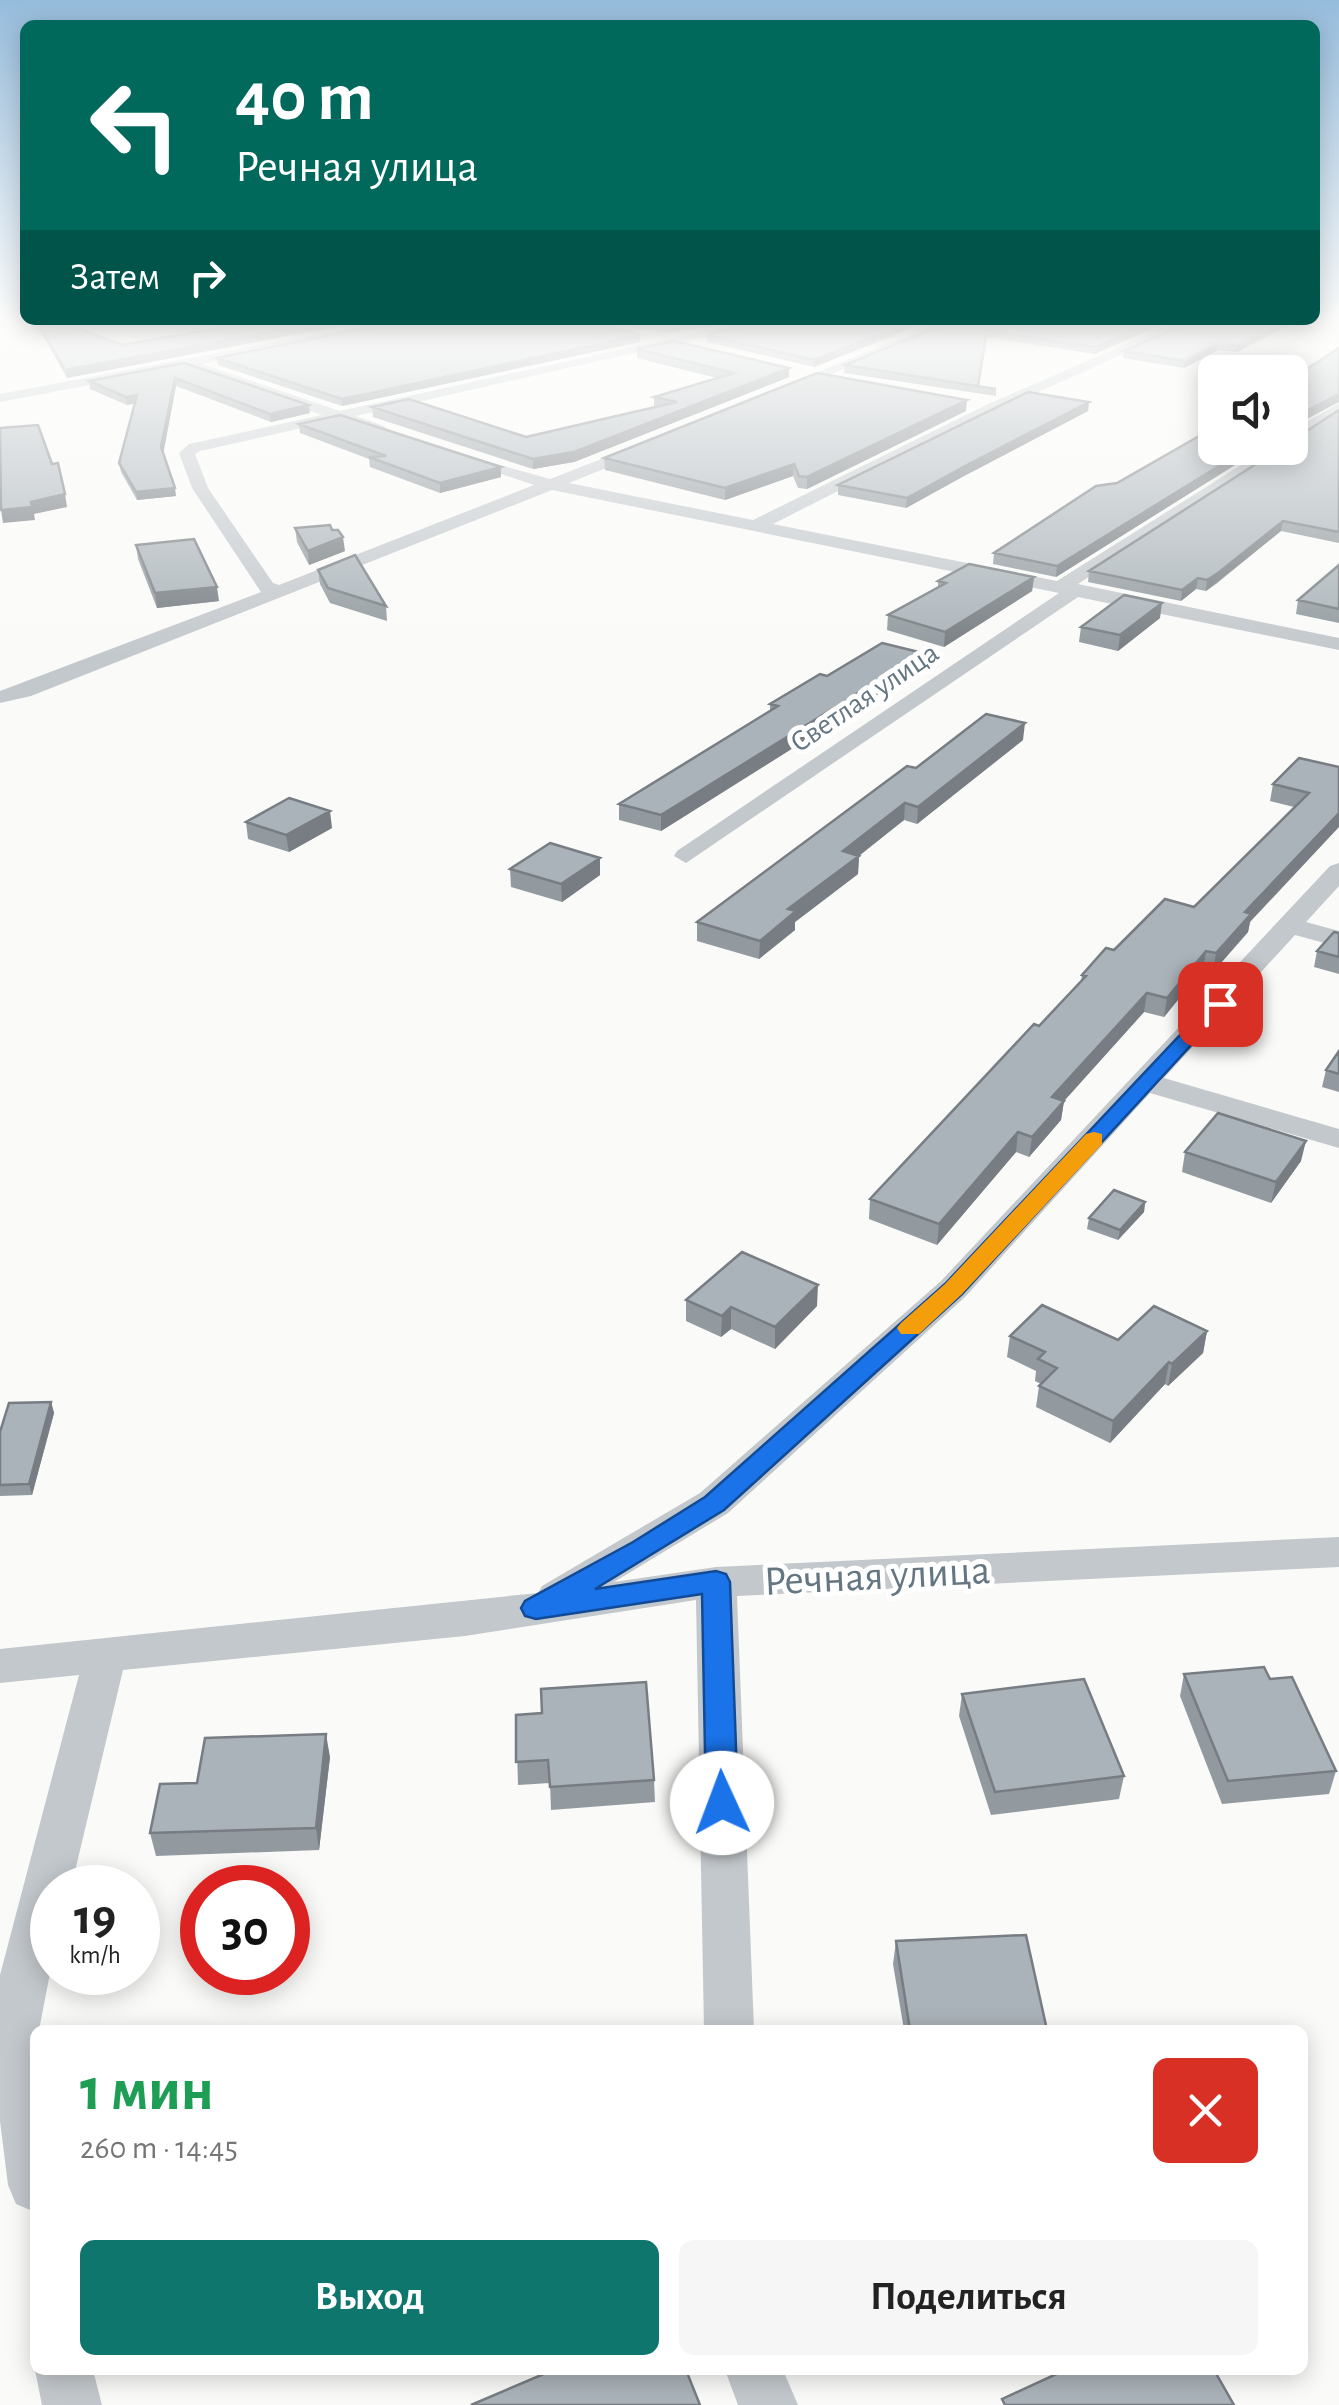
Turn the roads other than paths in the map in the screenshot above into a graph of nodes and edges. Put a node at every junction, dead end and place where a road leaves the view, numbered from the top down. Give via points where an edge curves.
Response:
1 (256, 432) edge
2 (387, 432) edge
3 (943, 432) edge
4 (405, 438) edge
5 (655, 443) edge
6 (441, 449) edge
7 (1253, 465) edge
8 (549, 484) junction
9 (757, 525) junction
10 (1070, 588) junction
11 (280, 591) junction
12 (1339, 644) edge
13 (0, 697) edge
14 (686, 856) dead end
15 (1339, 871) edge
16 (1292, 926) junction
17 (1339, 938) edge
18 (1147, 1082) junction
19 (1339, 1139) edge
20 (1339, 1552) edge
21 (716, 1582) junction
22 (536, 1608) junction
23 (105, 1656) junction
24 (0, 1666) edge
25 (730, 2025) edge
26 (30, 2146) edge
27 (65, 2375) edge
28 (756, 2375) edge
29 (72, 2405) edge
30 (768, 2405) edge

1 - 11 street via 188,453 200,488 266,587
2 - 4 street
3 - 9 street
5 - 8 street
6 - 8 street
7 - 10 street, Светлая улица
8 - 9 street
8 - 11 street
9 - 10 street
10 - 12 street
10 - 14 street, Светлая улица
11 - 13 street
15 - 16 street
16 - 17 street
16 - 18 street
18 - 19 street
18 - 22 street via 953,1289 714,1504
20 - 21 street, Речная улица
21 - 22 street, Речная улица
21 - 25 street
22 - 23 street, Речная улица
23 - 24 street, Речная улица
23 - 26 street via 14,2022
27 - 29 street
28 - 30 street

